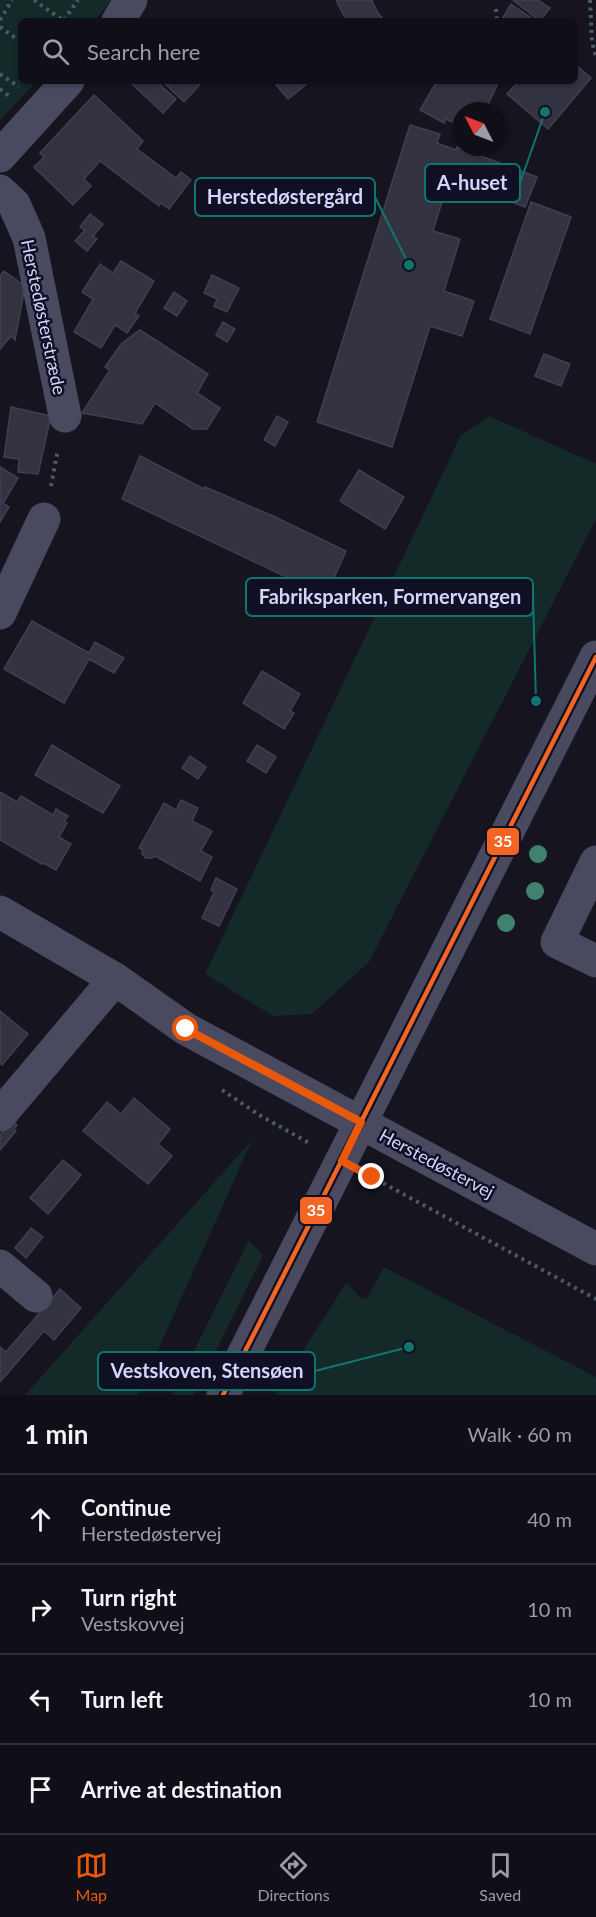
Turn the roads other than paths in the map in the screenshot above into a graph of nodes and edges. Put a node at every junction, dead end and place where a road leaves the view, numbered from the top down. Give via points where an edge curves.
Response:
1 (131, 0) edge
2 (120, 18) edge
3 (65, 84) edge
4 (0, 156) edge
5 (0, 191) edge
6 (65, 416) road end
7 (44, 519) road end
8 (0, 613) edge
9 (596, 657) edge
10 (596, 862) edge
11 (0, 912) edge
12 (596, 961) edge
13 (115, 979) junction
14 (0, 1115) edge
15 (361, 1122) junction
16 (596, 1249) edge
17 (0, 1266) edge
18 (36, 1296) dead end
19 (223, 1395) edge

1 - 2 street
3 - 4 street
5 - 6 street, Herstedøsterstræde via 14,204 29,238
7 - 8 street
9 - 15 street
10 - 12 street via 557,942
11 - 13 street, Herstedøstervej
13 - 14 street
13 - 15 street, Herstedøstervej via 186,1029
15 - 16 street, Herstedøstervej
15 - 19 street
17 - 18 street

